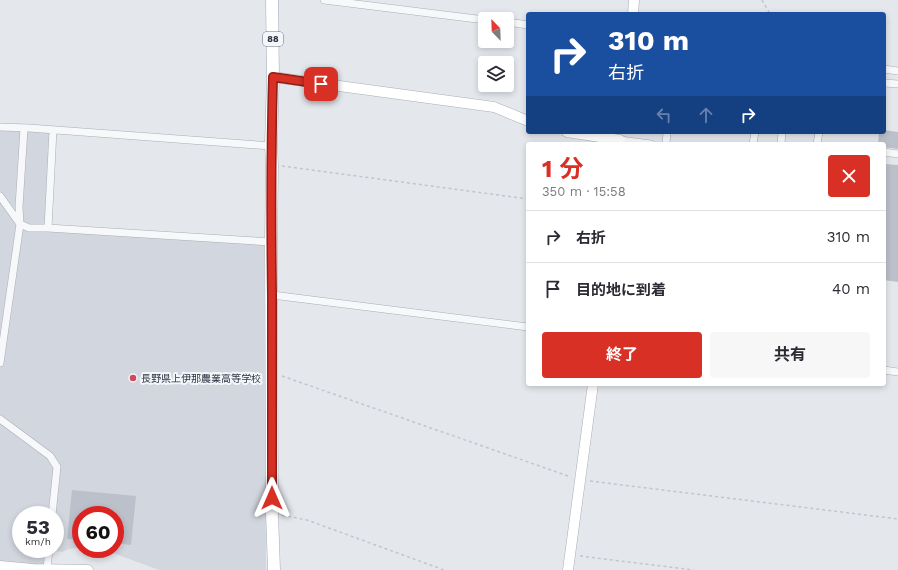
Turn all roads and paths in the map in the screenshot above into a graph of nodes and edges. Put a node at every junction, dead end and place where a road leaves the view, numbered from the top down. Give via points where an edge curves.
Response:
1 (272, 0) edge
2 (324, 0) edge
3 (634, 0) edge
4 (762, 0) edge
5 (633, 12) edge
6 (769, 12) edge
7 (478, 19) edge
8 (514, 23) edge
9 (526, 25) edge
10 (886, 69) edge
11 (898, 71) edge
12 (273, 77) junction
13 (886, 82) edge
14 (898, 84) edge
15 (526, 121) edge
16 (0, 127) edge
17 (24, 128) junction
18 (54, 130) junction
19 (582, 134) edge
20 (620, 139) edge
21 (639, 142) edge
22 (271, 146) junction
23 (886, 152) edge
24 (898, 154) edge
25 (272, 165) junction
26 (0, 196) edge
27 (526, 199) edge
28 (20, 224) junction
29 (48, 228) junction
30 (271, 242) junction
31 (272, 295) junction
32 (526, 327) edge
33 (0, 363) edge
34 (886, 370) edge
35 (898, 372) edge
36 (272, 373) junction
37 (593, 386) edge
38 (0, 419) edge
39 (579, 480) junction
40 (53, 506) edge
41 (272, 513) junction
42 (898, 519) edge
43 (570, 555) junction
44 (48, 558) edge
45 (0, 566) edge
46 (47, 569) edge
47 (88, 570) edge
48 (274, 570) edge
49 (444, 570) edge
50 (568, 570) edge
51 (694, 570) edge

1 - 12 main road, 88
2 - 7 street
3 - 5 street
4 - 6 path
8 - 9 street
10 - 11 street
12 - 15 street via 494,107
12 - 22 main road, 88
13 - 14 street
16 - 17 street
17 - 18 street
17 - 28 street
18 - 22 street
18 - 29 street
19 - 20 street
20 - 21 street
22 - 25 main road, 88
23 - 24 street
25 - 27 path
25 - 30 main road, 88
26 - 28 street
28 - 29 street via 29,228
28 - 33 street
29 - 30 street
30 - 31 main road, 88
31 - 32 street
31 - 36 main road, 88
34 - 35 street
36 - 39 path
36 - 41 main road, 88
37 - 39 street
38 - 40 street via 50,456 57,467
39 - 42 path
39 - 43 street
41 - 48 main road, 88
41 - 49 path via 307,520
43 - 50 street
43 - 51 path
44 - 46 street
45 - 46 street
46 - 47 street

